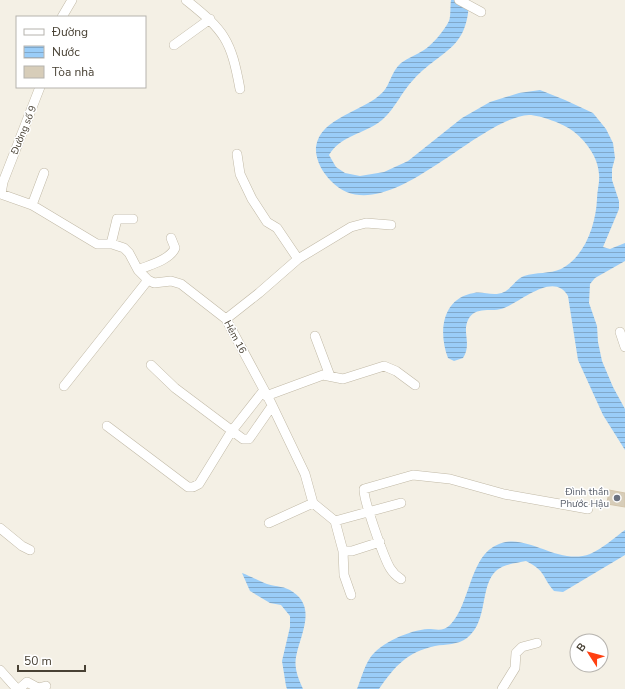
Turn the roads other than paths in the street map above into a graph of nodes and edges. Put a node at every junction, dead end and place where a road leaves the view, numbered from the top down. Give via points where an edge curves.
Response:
1 (72, 0) edge
2 (186, 0) edge
3 (458, 0) edge
4 (478, 10) dead end
5 (66, 16) edge
6 (210, 19) junction
7 (174, 46) dead end
8 (40, 88) edge
9 (240, 89) dead end
10 (237, 154) dead end
11 (44, 173) dead end
12 (0, 195) edge
13 (32, 205) junction
14 (133, 218) dead end
15 (391, 225) dead end
16 (171, 238) dead end
17 (111, 244) junction
18 (298, 259) junction
19 (138, 270) junction
20 (148, 280) junction
21 (226, 319) junction
22 (620, 332) dead end
23 (315, 336) dead end
24 (625, 347) edge
25 (151, 366) dead end
26 (330, 376) junction
27 (415, 385) dead end
28 (64, 386) dead end
29 (265, 393) junction
30 (272, 406) junction
31 (107, 426) dead end
32 (231, 432) junction
33 (313, 503) junction
34 (401, 503) dead end
35 (588, 509) dead end
36 (370, 511) junction
37 (335, 521) junction
38 (269, 523) dead end
39 (0, 528) edge
40 (380, 542) junction
41 (30, 550) dead end
42 (343, 551) junction
43 (401, 579) dead end
44 (351, 595) dead end
45 (537, 643) dead end
46 (0, 670) edge
47 (46, 686) dead end
48 (18, 689) edge
49 (502, 689) edge

1 - 5 street
2 - 6 street
3 - 4 street
6 - 7 street
6 - 9 street via 230,47
8 - 12 street, Đường số 9
10 - 18 street via 240,174 252,199 267,222 277,228
11 - 13 street
12 - 13 street
13 - 17 street via 97,244
14 - 17 street via 117,219
15 - 18 street via 366,223 352,226
16 - 19 street via 174,251
17 - 19 street via 124,248
18 - 21 street
19 - 20 street
20 - 21 street, Hẻm 16 via 154,283 171,281 181,284
20 - 28 street
21 - 29 street, Hẻm 16
22 - 24 street
23 - 26 street
25 - 32 street
26 - 27 street via 343,379 384,366 396,371
26 - 29 street via 323,375
29 - 30 street, Hẻm 16
29 - 32 street
30 - 32 street via 249,439 243,439
30 - 33 street, Hẻm 16 via 304,474
31 - 32 street via 188,487 199,484
33 - 37 street
33 - 38 street
34 - 36 street
35 - 36 street via 504,494 450,479 413,475 364,489
36 - 37 street
36 - 40 street
37 - 42 street
39 - 41 street
40 - 42 street via 352,551
40 - 43 street via 389,567
42 - 44 street via 344,575
45 - 49 street via 522,647 516,653 515,668
46 - 48 street
47 - 48 street via 38,688 27,682

